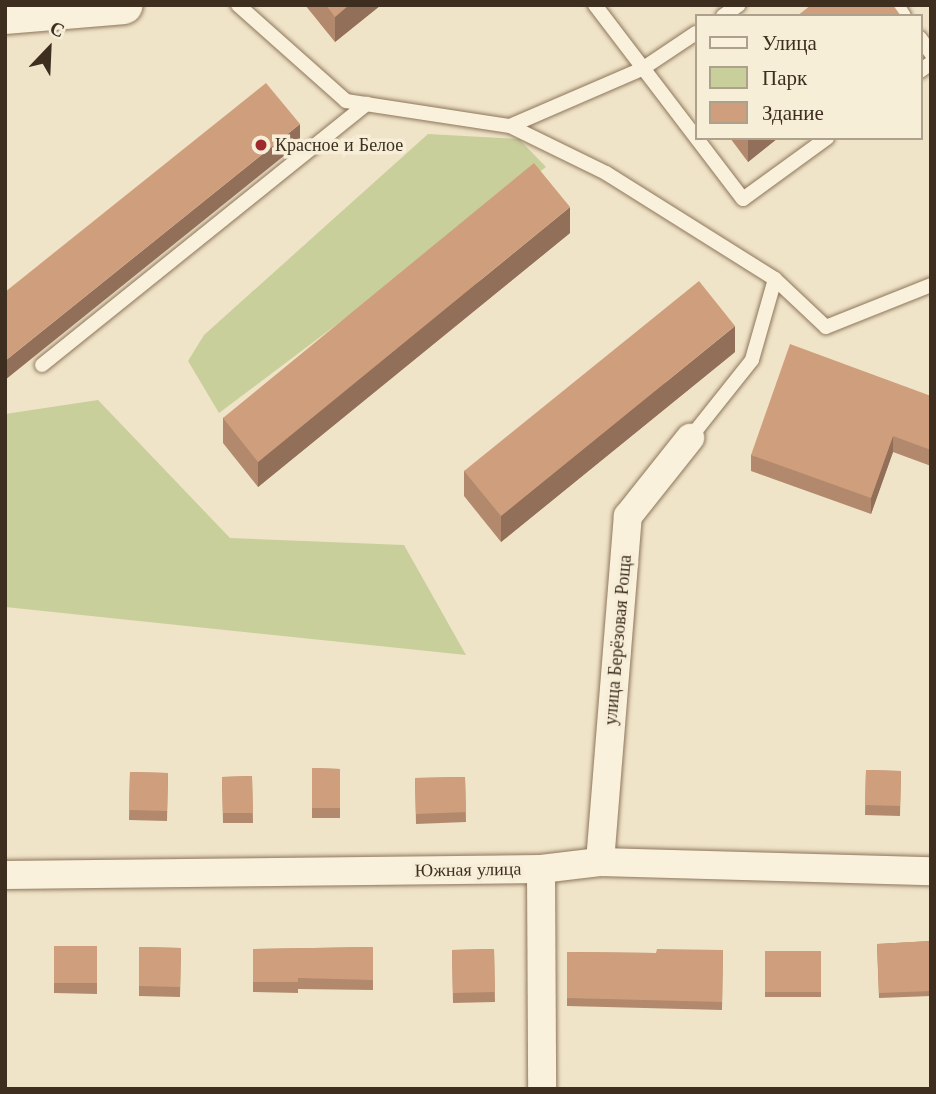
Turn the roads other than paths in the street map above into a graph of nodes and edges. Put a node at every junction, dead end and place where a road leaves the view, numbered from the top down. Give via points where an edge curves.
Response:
1 (124, 5) edge
2 (238, 5) edge
3 (595, 5) edge
4 (5, 15) edge
5 (694, 34) edge
6 (642, 69) junction
7 (367, 104) junction
8 (510, 126) junction
9 (694, 135) edge
10 (698, 140) edge
11 (824, 140) edge
12 (775, 279) junction
13 (931, 285) edge
14 (42, 365) dead end
15 (690, 438) joint
16 (600, 862) junction
17 (541, 869) junction
18 (931, 871) edge
19 (5, 875) edge
20 (542, 1089) edge

1 - 4 street
2 - 7 lane via 346,100
3 - 6 lane
5 - 6 lane
6 - 8 lane
6 - 9 lane
7 - 8 lane
7 - 14 lane
8 - 12 lane via 606,173
10 - 11 lane via 743,198
12 - 13 lane via 827,327
12 - 15 lane via 752,360
15 - 16 street, улица Берёзовая Роща via 628,516
16 - 17 street, Южная улица
16 - 18 street, Южная улица
17 - 19 street, Южная улица
17 - 20 street

